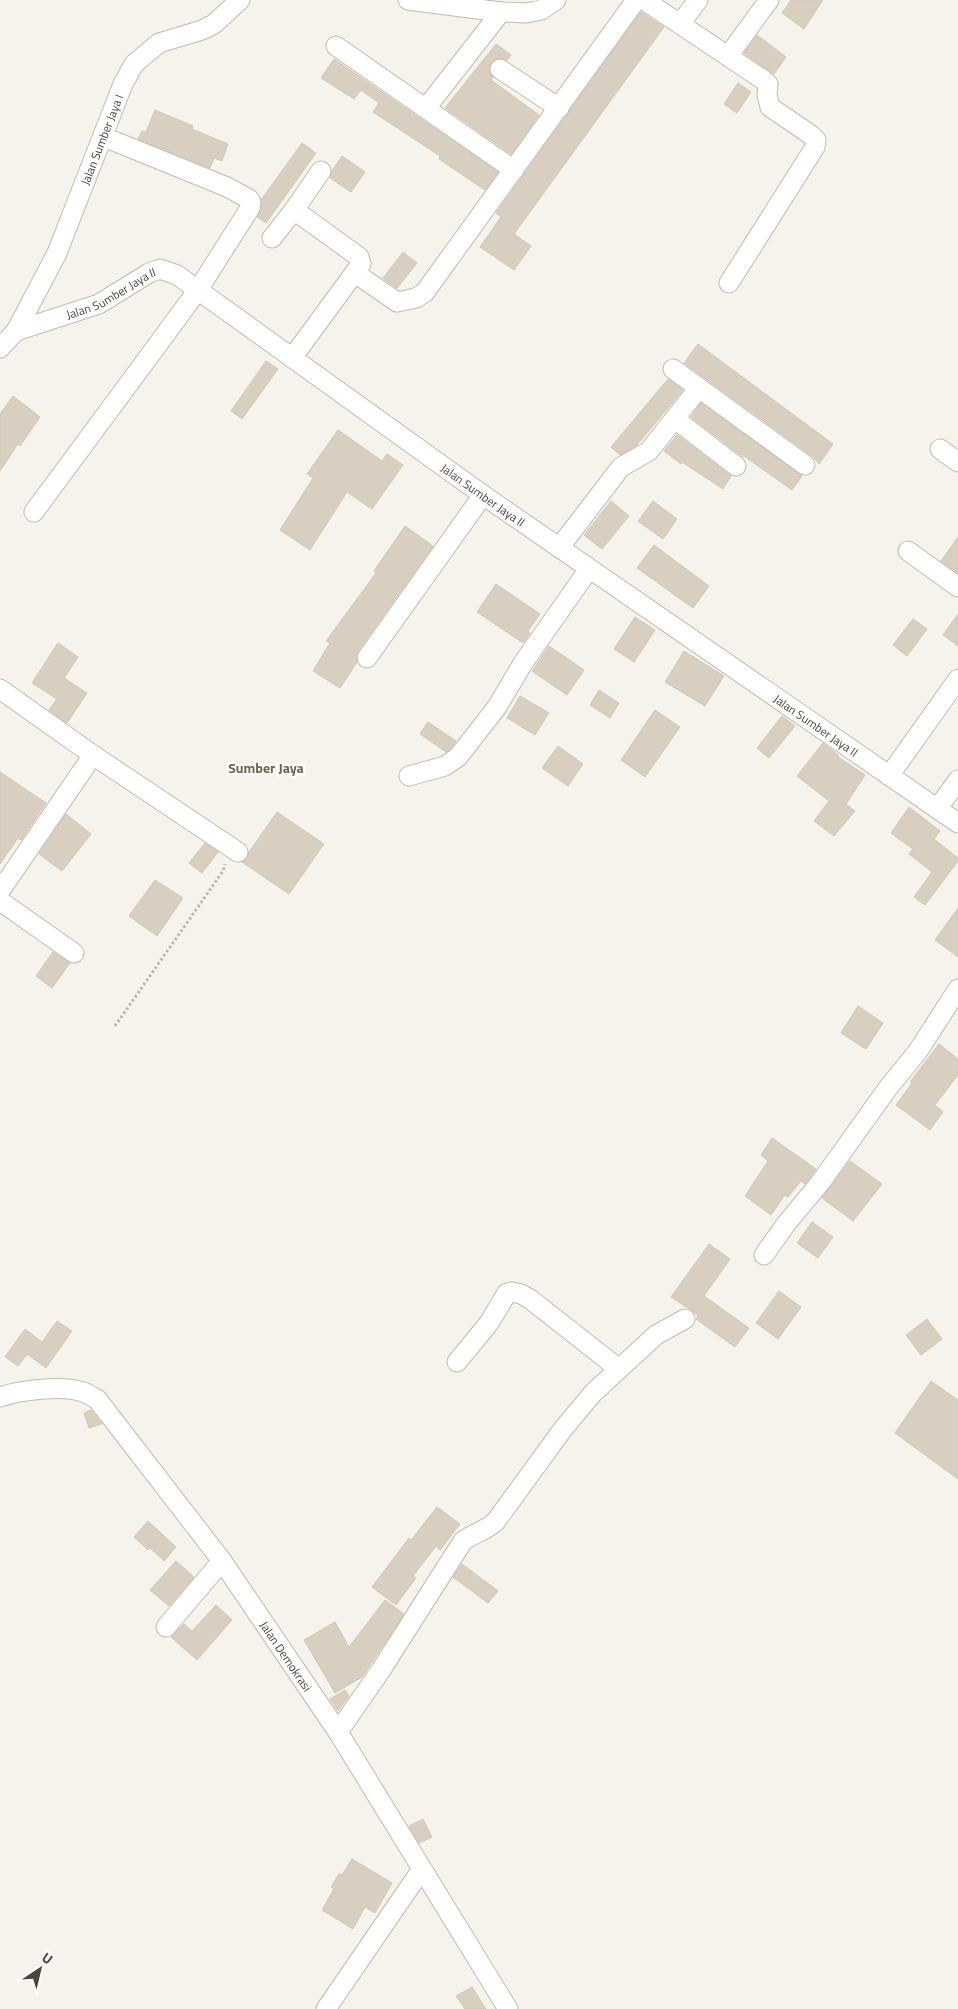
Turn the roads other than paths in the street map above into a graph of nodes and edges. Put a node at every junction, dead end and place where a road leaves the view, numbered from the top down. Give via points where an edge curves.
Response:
1 (240, 0) edge
2 (408, 0) edge
3 (556, 0) edge
4 (636, 0) edge
5 (644, 0) edge
6 (698, 0) edge
7 (769, 0) edge
8 (501, 12) junction
9 (680, 24) junction
10 (336, 46) dead end
11 (728, 56) junction
12 (500, 69) dead end
13 (426, 108) junction
14 (559, 108) junction
15 (104, 137) junction
16 (514, 170) junction
17 (321, 171) dead end
18 (294, 210) junction
19 (272, 238) dead end
20 (354, 273) junction
21 (729, 283) dead end
22 (198, 290) junction
23 (6, 338) edge
24 (292, 358) junction
25 (673, 369) dead end
26 (699, 388) junction
27 (675, 419) junction
28 (940, 449) dead end
29 (958, 462) edge
30 (805, 465) dead end
31 (736, 466) dead end
32 (483, 495) junction
33 (34, 512) dead end
34 (559, 548) junction
35 (908, 551) dead end
36 (589, 569) junction
37 (958, 587) edge
38 (367, 658) dead end
39 (958, 679) edge
40 (0, 689) edge
41 (93, 755) junction
42 (409, 776) dead end
43 (889, 776) junction
44 (958, 780) edge
45 (937, 809) junction
46 (958, 823) edge
47 (234, 850) road end
48 (0, 890) edge
49 (0, 901) edge
50 (74, 953) dead end
51 (958, 989) edge
52 (764, 1255) dead end
53 (685, 1319) dead end
54 (457, 1362) dead end
55 (619, 1369) junction
56 (0, 1397) edge
57 (222, 1561) junction
58 (166, 1627) dead end
59 (338, 1732) junction
60 (422, 1869) junction
61 (326, 2009) edge
62 (508, 2009) edge

1 - 15 street, Jalan Sumber Jaya I via 214,24 159,43 134,64 123,84
2 - 8 street
3 - 8 street via 540,10 527,13
4 - 14 street
5 - 9 street
6 - 9 street
7 - 11 street
8 - 13 street
9 - 11 street
10 - 13 street
11 - 21 street via 768,84 770,108 816,140 815,147
12 - 14 street
13 - 16 street
14 - 16 street
15 - 22 street via 227,187 251,202
15 - 23 street, Jalan Sumber Jaya I via 57,253
16 - 20 street via 434,281 420,295 397,302
17 - 18 street
18 - 19 street
18 - 20 street via 359,257 361,264
20 - 24 street
22 - 23 street, Jalan Sumber Jaya II via 178,276 160,269 140,277 99,304
22 - 24 street, Jalan Sumber Jaya II
22 - 33 street
24 - 32 street, Jalan Sumber Jaya II
25 - 26 street
26 - 27 street
26 - 30 street
27 - 31 street
27 - 34 street via 649,451 621,467
28 - 29 street
32 - 34 street, Jalan Sumber Jaya II
32 - 38 street
34 - 36 street, Jalan Sumber Jaya II
35 - 37 street
36 - 42 street via 523,663 497,707 463,750 445,766
36 - 43 street, Jalan Sumber Jaya II
39 - 43 street
40 - 41 street
41 - 47 street
41 - 48 street
43 - 45 street, Jalan Sumber Jaya II
44 - 45 street
45 - 46 street, Jalan Sumber Jaya II
49 - 50 street
51 - 52 street via 918,1051
53 - 55 street via 656,1335
54 - 55 street via 489,1323 507,1293 512,1292 530,1298
55 - 59 street via 563,1430 490,1528 463,1541
56 - 57 street, Jalan Demokrasi via 16,1391 66,1390 83,1392 97,1399
57 - 58 street
57 - 59 street, Jalan Demokrasi
59 - 60 street, Jalan Demokrasi
60 - 61 street
60 - 62 street, Jalan Demokrasi

